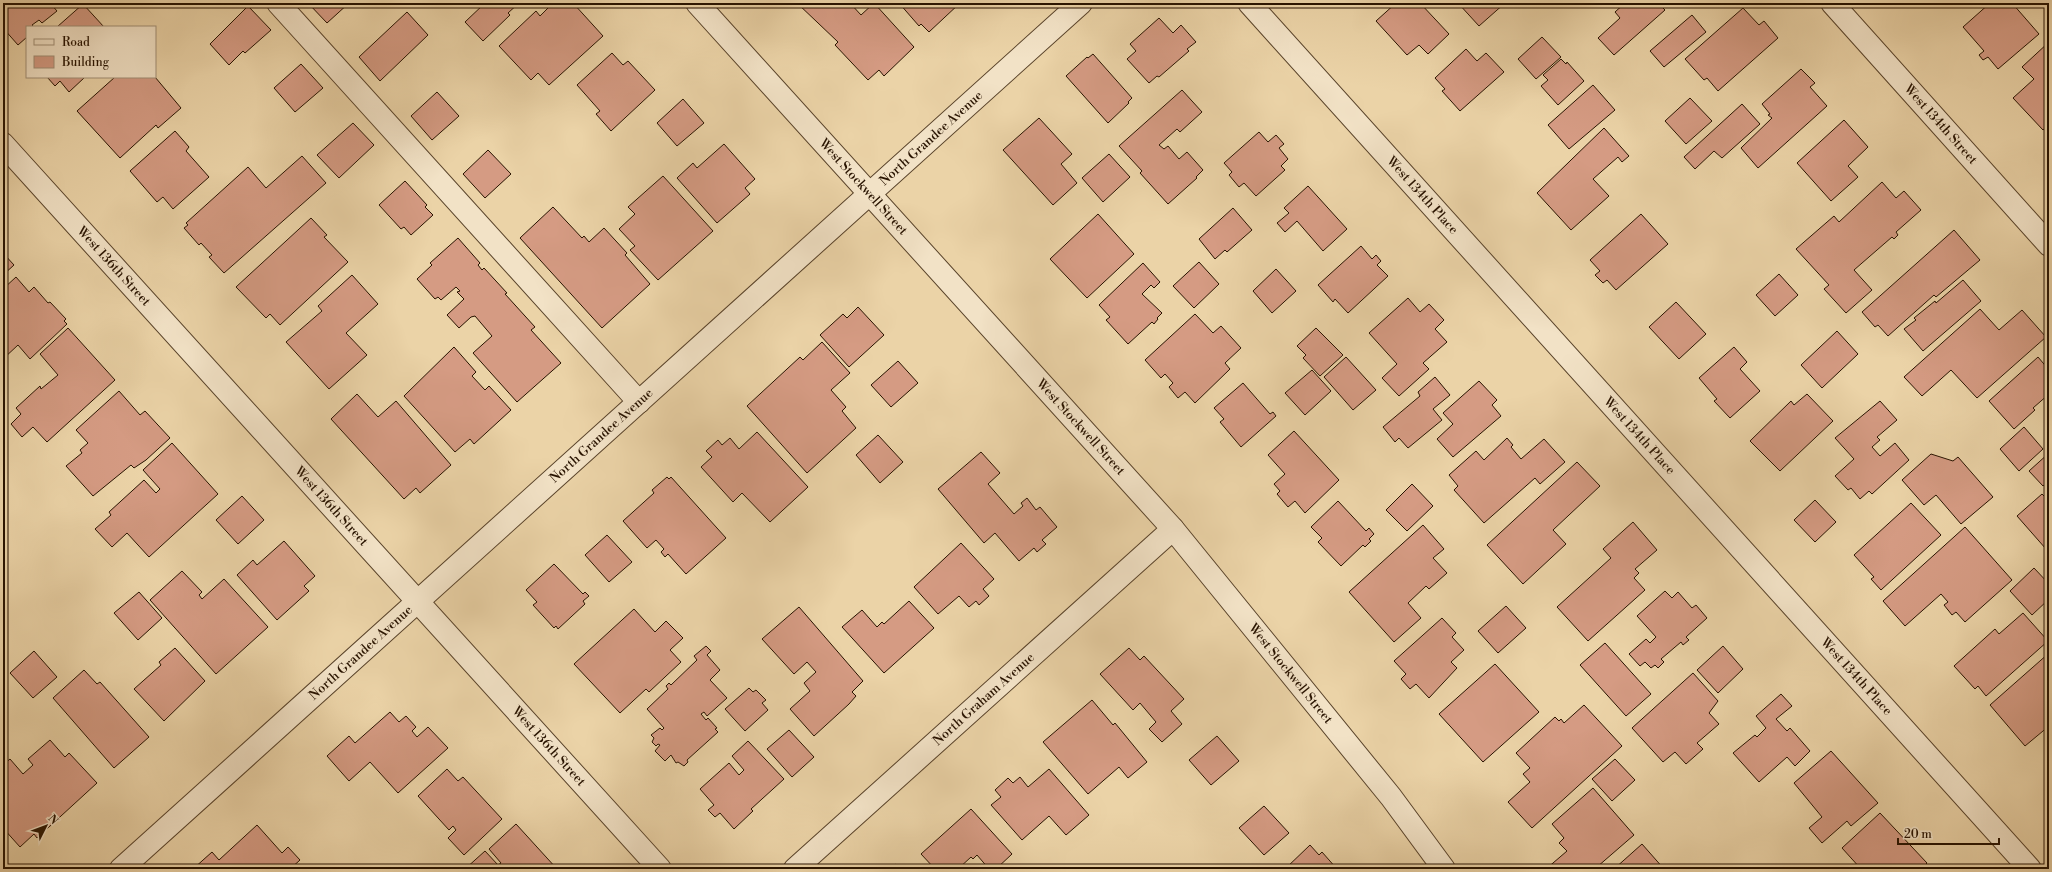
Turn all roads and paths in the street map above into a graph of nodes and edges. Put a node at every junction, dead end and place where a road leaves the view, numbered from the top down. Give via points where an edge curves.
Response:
1 (278, 3) edge
2 (697, 3) edge
3 (1081, 3) edge
4 (1249, 3) edge
5 (1832, 3) edge
6 (3, 144) edge
7 (869, 194) junction
8 (2049, 245) edge
9 (639, 402) junction
10 (1173, 529) junction
11 (417, 601) junction
12 (122, 869) edge
13 (660, 869) edge
14 (795, 869) edge
15 (1444, 869) edge
16 (2030, 869) edge

1 - 9 street
2 - 7 street, West Stockwell Street
3 - 7 street, North Grandee Avenue
4 - 16 street, West 134th Place
5 - 8 street, West 134th Street
6 - 11 street, West 136th Street
7 - 9 street, North Grandee Avenue
7 - 10 street, West Stockwell Street
9 - 11 street, North Grandee Avenue
10 - 14 street, North Graham Avenue
10 - 15 street, West Stockwell Street via 1391,797
11 - 12 street, North Grandee Avenue
11 - 13 street, West 136th Street

